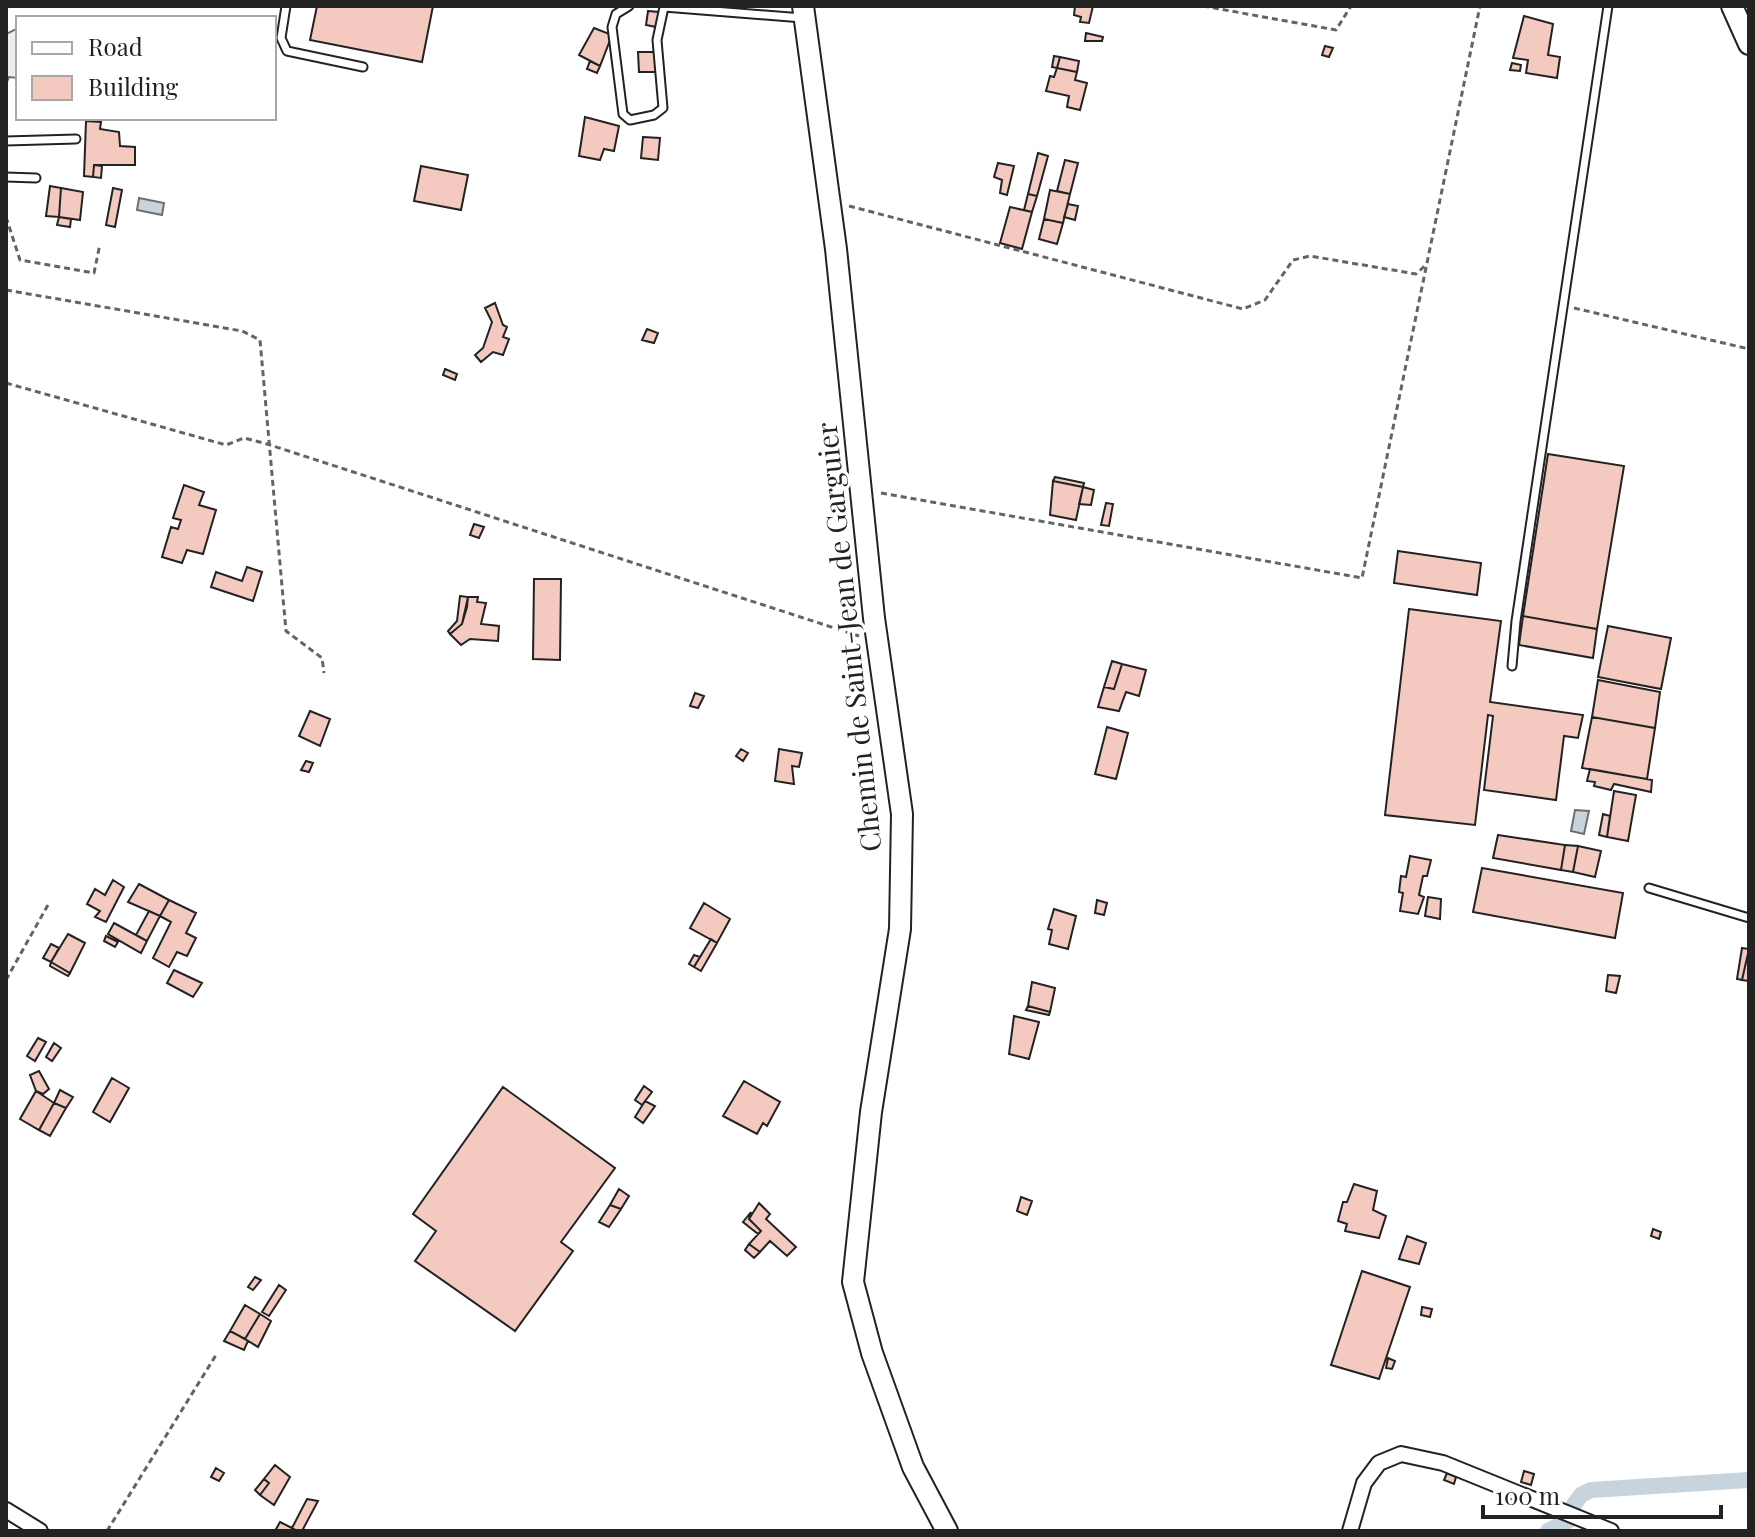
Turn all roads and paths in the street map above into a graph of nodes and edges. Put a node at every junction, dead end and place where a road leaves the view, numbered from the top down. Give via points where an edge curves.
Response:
1 (286, 6) edge
2 (629, 6) edge
3 (1142, 6) edge
4 (1155, 6) edge
5 (1203, 6) edge
6 (1351, 6) edge
7 (1480, 6) edge
8 (1608, 6) edge
9 (1732, 6) edge
10 (660, 7) edge
11 (804, 12) edge
12 (1749, 44) edge
13 (363, 67) dead end
14 (76, 139) dead end
15 (6, 141) edge
16 (6, 177) edge
17 (36, 178) dead end
18 (830, 201) junction
19 (6, 217) edge
20 (100, 244) dead end
21 (1427, 264) junction
22 (6, 290) edge
23 (1563, 305) junction
24 (1749, 349) edge
25 (6, 383) edge
26 (267, 444) junction
27 (861, 490) junction
28 (878, 642) junction
29 (1512, 666) dead end
30 (324, 673) dead end
31 (1649, 888) dead end
32 (49, 903) dead end
33 (1749, 918) edge
34 (6, 980) edge
35 (216, 1355) dead end
36 (6, 1510) edge
37 (40, 1531) edge
38 (107, 1531) edge
39 (947, 1531) edge
40 (1350, 1531) edge
41 (1611, 1531) edge

1 - 13 lane via 281,38 287,51
2 - 10 lane via 616,14 612,27 623,114 630,120 663,108
3 - 4 path
5 - 6 path via 1336,30
7 - 21 path
8 - 23 lane
9 - 12 street
10 - 11 lane
11 - 18 street, Chemin de Saint-Jean de Garguier
14 - 15 lane
16 - 17 lane
18 - 21 path via 1243,309 1265,300 1293,260 1310,256 1416,274
18 - 27 street, Chemin de Saint-Jean de Garguier
19 - 20 path via 20,260 33,264 94,273
21 - 27 path via 1362,578
22 - 26 path via 242,331 260,340
23 - 24 path
23 - 29 lane
25 - 26 path via 226,445 244,438
26 - 28 path
26 - 30 path via 286,631 322,658
27 - 28 street, Chemin de Saint-Jean de Garguier
28 - 39 street, Chemin de Saint-Jean de Garguier via 902,814 900,929 871,1112 853,1282 913,1467
31 - 33 lane
32 - 34 path
35 - 38 path
36 - 37 street
40 - 41 street via 1364,1483 1379,1463 1401,1454 1443,1463

